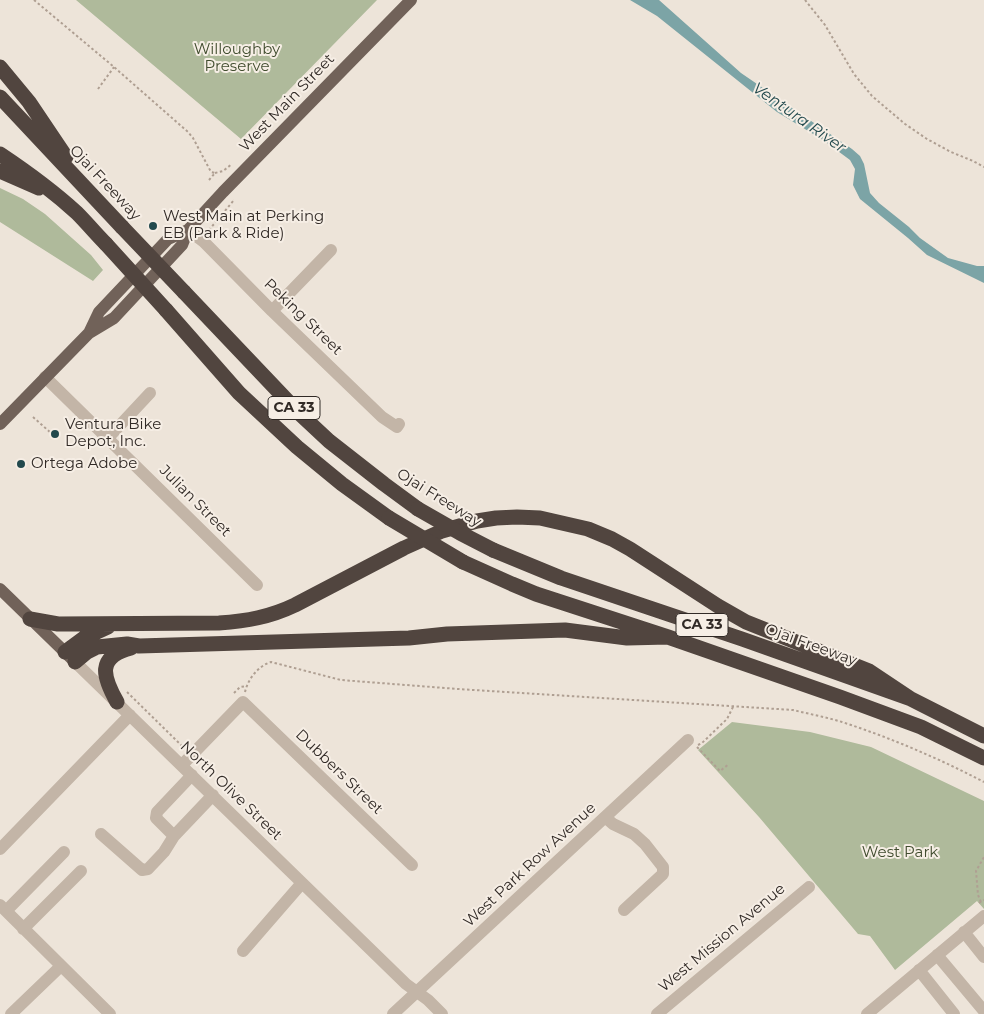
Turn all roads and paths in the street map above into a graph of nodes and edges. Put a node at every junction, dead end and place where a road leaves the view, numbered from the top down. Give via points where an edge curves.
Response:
1 (34, 0) edge
2 (411, 0) edge
3 (805, 0) edge
4 (0, 67) edge
5 (114, 67) junction
6 (98, 89) dead end
7 (0, 97) edge
8 (0, 154) edge
9 (231, 166) dead end
10 (984, 167) edge
11 (0, 171) edge
12 (215, 173) junction
13 (209, 180) dead end
14 (55, 194) junction
15 (92, 195) junction
16 (231, 200) dead end
17 (188, 230) junction
18 (209, 230) dead end
19 (331, 250) dead end
20 (272, 311) junction
21 (45, 377) junction
22 (150, 393) dead end
23 (32, 417) dead end
24 (0, 424) edge
25 (398, 426) dead end
26 (51, 433) dead end
27 (108, 438) junction
28 (257, 585) dead end
29 (0, 589) edge
30 (30, 619) junction
31 (119, 623) junction
32 (668, 637) junction
33 (139, 646) junction
34 (70, 657) junction
35 (247, 686) junction
36 (122, 696) junction
37 (238, 698) junction
38 (911, 699) junction
39 (733, 706) junction
40 (130, 715) junction
41 (984, 736) edge
42 (688, 740) joint
43 (183, 747) dead end
44 (700, 749) dead end
45 (984, 758) edge
46 (729, 764) dead end
47 (182, 765) junction
48 (192, 775) junction
49 (984, 782) edge
50 (213, 795) junction
51 (605, 817) junction
52 (101, 834) dead end
53 (174, 836) junction
54 (0, 849) edge
55 (64, 852) dead end
56 (984, 857) edge
57 (412, 865) dead end
58 (80, 871) dead end
59 (302, 883) junction
60 (809, 886) dead end
61 (982, 901) edge
62 (3, 908) edge
63 (624, 910) dead end
64 (984, 916) edge
65 (23, 929) junction
66 (964, 932) junction
67 (243, 951) dead end
68 (937, 955) junction
69 (984, 957) edge
70 (61, 966) junction
71 (920, 970) junction
72 (416, 992) junction
73 (984, 1011) edge
74 (11, 1014) edge
75 (110, 1014) edge
76 (393, 1014) edge
77 (442, 1014) edge
78 (657, 1014) edge
79 (867, 1014) edge
80 (954, 1014) edge

1 - 5 path
2 - 17 main road, West Main Street
3 - 10 path via 825,24 854,74 872,96 927,139
4 - 15 highway via 29,102
5 - 6 path
5 - 12 path via 188,132 211,172
7 - 15 highway, Ojai Freeway / CA 33
8 - 14 highway
9 - 12 path
11 - 14 highway
12 - 13 path
14 - 32 highway, CA 33, bridge via 106,244 239,393 342,484 389,518 464,562 512,584
15 - 38 highway, Ojai Freeway / CA 33, bridge via 299,413 329,441 418,508 493,550 561,578
16 - 18 path via 234,200
17 - 20 street, Peking Street via 201,239
17 - 21 main road, West Main Street via 182,245 114,318 89,333
19 - 20 street
20 - 25 street, Peking Street via 382,416
21 - 24 main road, West Main Street
21 - 27 street, Julian Street
22 - 27 street
23 - 26 path
27 - 28 street, Julian Street
29 - 30 main road, North Olive Street
30 - 31 highway via 58,624
30 - 34 main road, North Olive Street
31 - 34 highway via 84,638
31 - 38 highway via 219,623 262,618 279,613 404,548 442,532 496,518 540,518 588,529 612,539 746,622 869,671
32 - 33 highway via 626,638 565,630
32 - 45 highway, CA 33 via 921,727
33 - 34 highway via 97,647
33 - 36 highway via 115,654 107,664 108,686
34 - 36 street, North Olive Street
35 - 37 path
35 - 37 path via 240,687
35 - 39 path via 253,675 271,662 341,680
36 - 40 street, North Olive Street
36 - 43 path
37 - 47 street
37 - 57 street, Dubbers Street
38 - 41 highway, Ojai Freeway / CA 33
39 - 42 path via 727,718 702,743 697,746
39 - 49 path via 793,710 841,722 944,761
40 - 47 street, North Olive Street
40 - 54 street
42 - 51 street, West Park Row Avenue
44 - 46 path via 720,771
47 - 48 street, North Olive Street
48 - 50 street, North Olive Street
48 - 53 street via 156,812 156,818
50 - 53 street
50 - 59 street, North Olive Street
51 - 63 street via 634,834 663,867 662,874
51 - 72 street, West Park Row Avenue
52 - 53 street via 142,870 148,870
55 - 62 street
56 - 61 path via 976,871 978,895
58 - 65 street
59 - 67 street
59 - 72 street, North Olive Street
60 - 78 street, West Mission Avenue
62 - 65 street
64 - 66 street
65 - 70 street
66 - 68 street
66 - 69 street
68 - 71 street
68 - 73 street
70 - 74 street
70 - 75 street
71 - 79 street
71 - 80 street
72 - 76 street, West Park Row Avenue
72 - 77 street, North Olive Street

